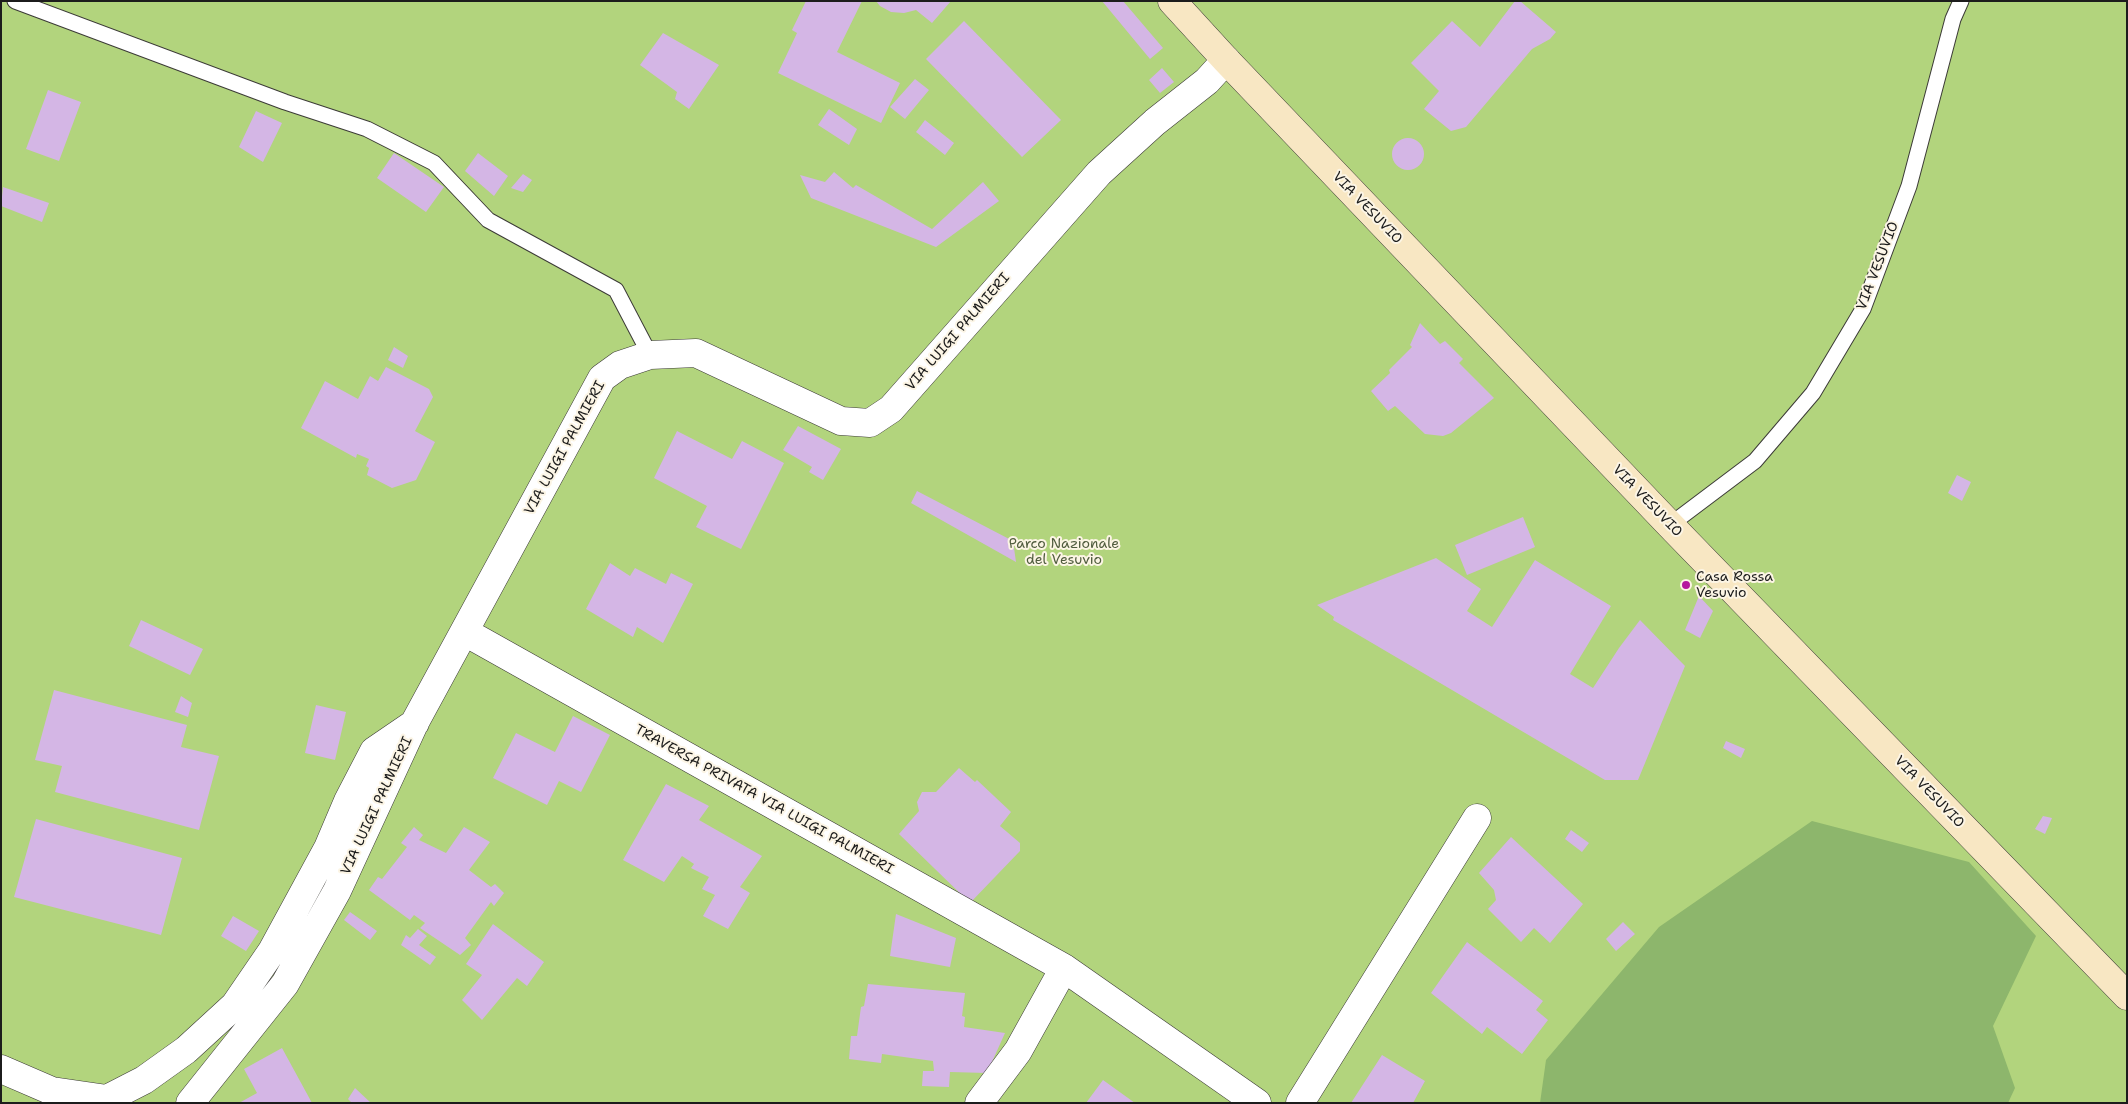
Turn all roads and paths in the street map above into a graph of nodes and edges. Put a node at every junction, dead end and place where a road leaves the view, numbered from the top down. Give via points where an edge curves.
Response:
1 (15, 1) edge
2 (1172, 1) edge
3 (1961, 1) edge
4 (1226, 60) junction
5 (650, 355) junction
6 (1670, 525) junction
7 (465, 632) junction
8 (415, 722) junction
9 (1477, 818) dead end
10 (1064, 968) junction
11 (2127, 996) edge
12 (1, 1069) edge
13 (190, 1103) edge
14 (979, 1103) edge
15 (1257, 1103) edge
16 (1300, 1103) edge

1 - 5 lane via 367,130 434,163 488,220 616,290
2 - 4 street, VIA VESUVIO
3 - 6 lane, VIA VESUVIO via 1909,186 1863,308 1813,393 1755,460
4 - 5 street, VIA LUIGI PALMIERI via 1207,81 1155,122 1099,173 891,409 870,423 841,421 696,353
4 - 6 street, VIA VESUVIO
5 - 7 street, VIA LUIGI PALMIERI via 620,365 602,378
6 - 11 street, VIA VESUVIO
7 - 8 street, VIA LUIGI PALMIERI
7 - 10 street, TRAVERSA PRIVATA VIA LUIGI PALMIERI
8 - 12 street via 374,751 328,848 272,952 235,1005 186,1050 144,1080 107,1100 52,1091
8 - 13 street, VIA LUIGI PALMIERI via 337,891 284,984
9 - 16 street
10 - 14 street via 1018,1051
10 - 15 street, TRAVERSA PRIVATA VIA LUIGI PALMIERI

